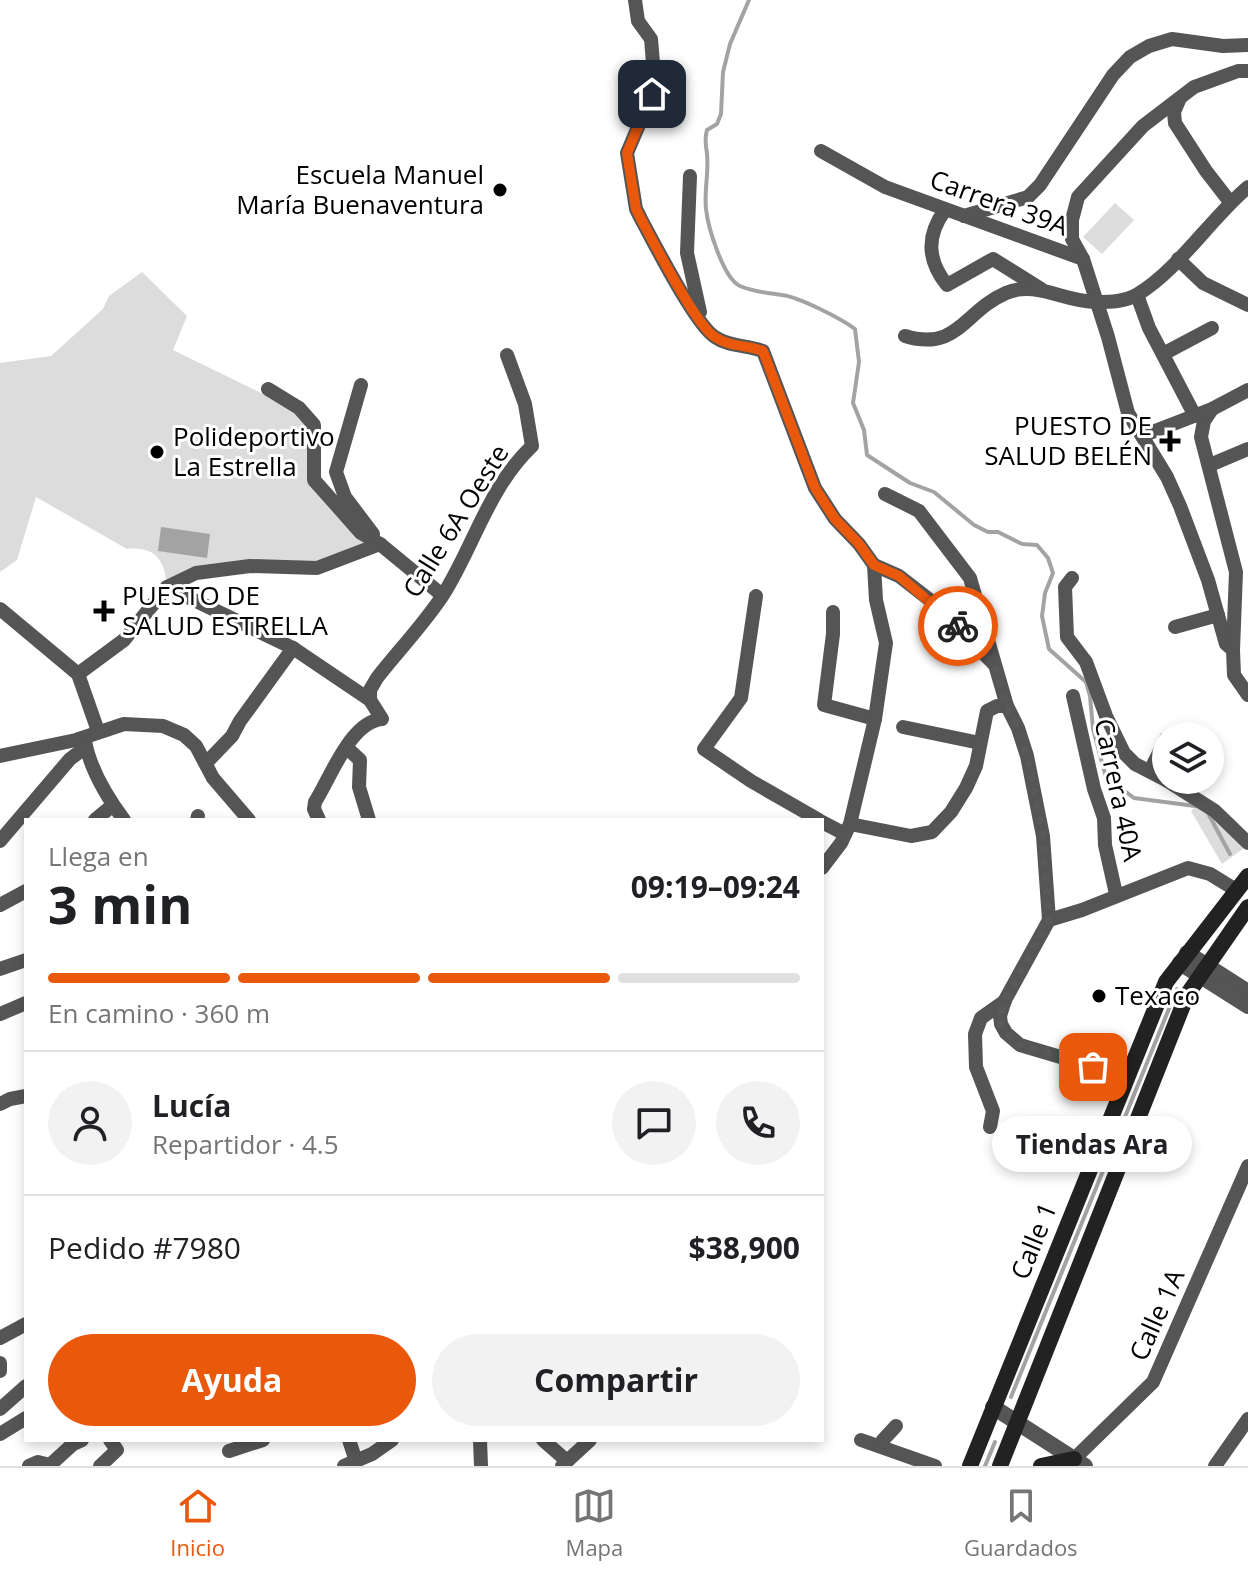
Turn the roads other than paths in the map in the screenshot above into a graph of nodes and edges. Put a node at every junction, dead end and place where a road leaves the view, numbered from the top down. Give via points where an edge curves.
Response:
1 (635, 0) edge
2 (1248, 45) edge
3 (1245, 69) edge
4 (1180, 97) junction
5 (821, 151) dead end
6 (690, 176) dead end
7 (1248, 187) edge
8 (1230, 202) junction
9 (945, 210) junction
10 (964, 216) junction
11 (1083, 259) junction
12 (1178, 259) junction
13 (1041, 289) junction
14 (1137, 295) junction
15 (1096, 302) junction
16 (1248, 305) edge
17 (700, 320) junction
18 (1212, 328) dead end
19 (905, 336) dead end
20 (1163, 354) junction
21 (510, 361) dead end
22 (361, 385) dead end
23 (268, 389) dead end
24 (1248, 390) edge
25 (1212, 409) junction
26 (1195, 416) junction
27 (1142, 436) junction
28 (1248, 449) edge
29 (1210, 465) junction
30 (885, 494) dead end
31 (380, 544) junction
32 (874, 565) junction
33 (1072, 578) dead end
34 (167, 587) junction
35 (442, 595) junction
36 (756, 596) dead end
37 (0, 609) edge
38 (833, 612) dead end
39 (1218, 615) junction
40 (1175, 627) dead end
41 (293, 648) junction
42 (1233, 650) junction
43 (994, 664) junction
44 (78, 674) junction
45 (1248, 695) edge
46 (1073, 696) dead end
47 (370, 700) junction
48 (1007, 706) junction
49 (875, 719) junction
50 (903, 727) dead end
51 (90, 738) junction
52 (980, 743) junction
53 (347, 748) junction
54 (0, 756) edge
55 (206, 763) junction
56 (1152, 767) edge
57 (1150, 771) joint
58 (1188, 794) edge
59 (113, 805) junction
60 (97, 818) edge
61 (123, 818) edge
62 (247, 818) edge
63 (318, 818) edge
64 (368, 818) edge
65 (816, 818) edge
66 (824, 822) edge
67 (848, 829) junction
68 (0, 841) edge
69 (1248, 843) edge
70 (824, 865) edge
71 (1248, 876) edge
72 (1236, 890) junction
73 (24, 892) edge
74 (1116, 894) junction
75 (0, 905) edge
76 (1248, 907) edge
77 (1049, 920) junction
78 (1184, 958) junction
79 (24, 961) edge
80 (0, 969) edge
81 (1203, 970) junction
82 (1248, 992) edge
83 (1005, 1000) junction
84 (24, 1004) edge
85 (1248, 1006) edge
86 (0, 1014) edge
87 (1128, 1077) junction
88 (24, 1096) edge
89 (0, 1104) edge
90 (990, 1127) dead end
91 (1248, 1166) edge
92 (24, 1325) edge
93 (0, 1338) edge
94 (24, 1388) edge
95 (993, 1407) junction
96 (0, 1409) edge
97 (24, 1419) edge
98 (1248, 1419) edge
99 (1017, 1423) junction
100 (896, 1426) dead end
101 (1, 1436) edge
102 (861, 1440) dead end
103 (78, 1442) edge
104 (113, 1442) edge
105 (257, 1442) edge
106 (349, 1442) edge
107 (389, 1442) edge
108 (480, 1442) edge
109 (545, 1442) edge
110 (588, 1442) edge
111 (880, 1446) junction
112 (229, 1451) dead end
113 (1079, 1463) edge
114 (350, 1464) edge
115 (564, 1464) edge
116 (29, 1466) edge
117 (50, 1466) edge
118 (100, 1466) edge
119 (481, 1466) edge
120 (935, 1466) edge
121 (970, 1466) edge
122 (1000, 1466) edge
123 (1041, 1466) edge
124 (1215, 1466) edge

1 - 17 street via 638,21 651,39 653,63 652,94 627,153 636,209
2 - 10 street via 1172,39 1130,57 1028,197
3 - 4 street
4 - 8 street via 1175,123
4 - 11 street via 1143,126 1078,197 1072,239
5 - 9 street, Carrera 39A via 885,187
6 - 17 street via 687,253
7 - 8 street
8 - 12 street
9 - 10 street, Carrera 39A
9 - 13 street via 930,240 937,272 947,285 993,259
10 - 11 street, Carrera 39A
11 - 15 street, Carrera 39A
12 - 14 street
12 - 16 street via 1203,283
13 - 15 street
13 - 19 street via 996,298 942,340
14 - 15 street
14 - 20 street
15 - 27 street, Carrera 39A via 1128,413
17 - 32 street via 712,336 763,351 815,488
18 - 20 street
20 - 26 street
21 - 35 street, Calle 6A Oeste via 532,446 493,497
22 - 31 street via 336,472 345,497
23 - 31 street via 299,408 314,425 314,480 361,533
24 - 25 street
25 - 26 street
25 - 29 street via 1201,437
26 - 27 street
27 - 39 street, Carrera 39A via 1180,506
28 - 29 street
29 - 42 street via 1236,572
30 - 43 street via 919,511 970,578
31 - 34 street via 317,568 250,566 196,573
31 - 35 street
32 - 43 street via 899,576 935,604
32 - 49 street via 886,643
33 - 57 street via 1065,587 1067,637 1086,662 1124,753
34 - 41 street
34 - 44 street via 124,640
35 - 47 street, Calle 6A Oeste via 377,678
36 - 65 street via 741,698 704,749
37 - 44 street
38 - 49 street via 824,705
39 - 40 street
39 - 42 street, Carrera 39A via 1226,644
41 - 47 street
41 - 55 street via 232,736
42 - 45 street, Carrera 39A via 1234,675
43 - 48 street
44 - 51 street
46 - 74 street, Carrera 40A via 1104,818
47 - 53 street via 382,719 368,722
48 - 52 street via 987,711
48 - 77 street via 1027,756 1038,808
49 - 67 street
50 - 52 street
51 - 54 street
51 - 55 street via 124,724 163,726 184,735
51 - 59 street via 87,756
51 - 68 street
52 - 67 street via 966,788 932,832 911,836
53 - 63 street via 315,802
53 - 64 street via 360,760 359,787
55 - 62 street
56 - 57 street
58 - 69 street
59 - 60 street
59 - 61 street
66 - 67 street
67 - 70 street
71 - 72 main road, Calle 1
72 - 74 street via 1188,868
72 - 78 main road, Calle 1
73 - 75 street
74 - 77 street
76 - 81 main road, Calle 1
77 - 83 street
78 - 81 street
78 - 87 main road, Calle 1 via 1166,982
79 - 80 street
81 - 82 street
81 - 85 street
81 - 99 main road, Calle 1 via 1187,995
83 - 87 street via 1001,1024 1020,1045
83 - 90 street via 981,1018 975,1034 976,1067 993,1111
84 - 86 street
87 - 95 main road, Calle 1
88 - 89 street
91 - 113 street, Calle 1A via 1153,1382
92 - 93 street
94 - 96 street
95 - 99 street
95 - 121 main road, Calle 1
97 - 101 street
98 - 124 street
99 - 113 street
99 - 122 main road, Calle 1
100 - 111 street
102 - 111 street
103 - 117 street
104 - 118 street via 117,1450
105 - 112 street
106 - 114 street
107 - 114 street
108 - 119 street
109 - 115 street
110 - 115 street
111 - 120 street
113 - 123 main road
116 - 117 street

